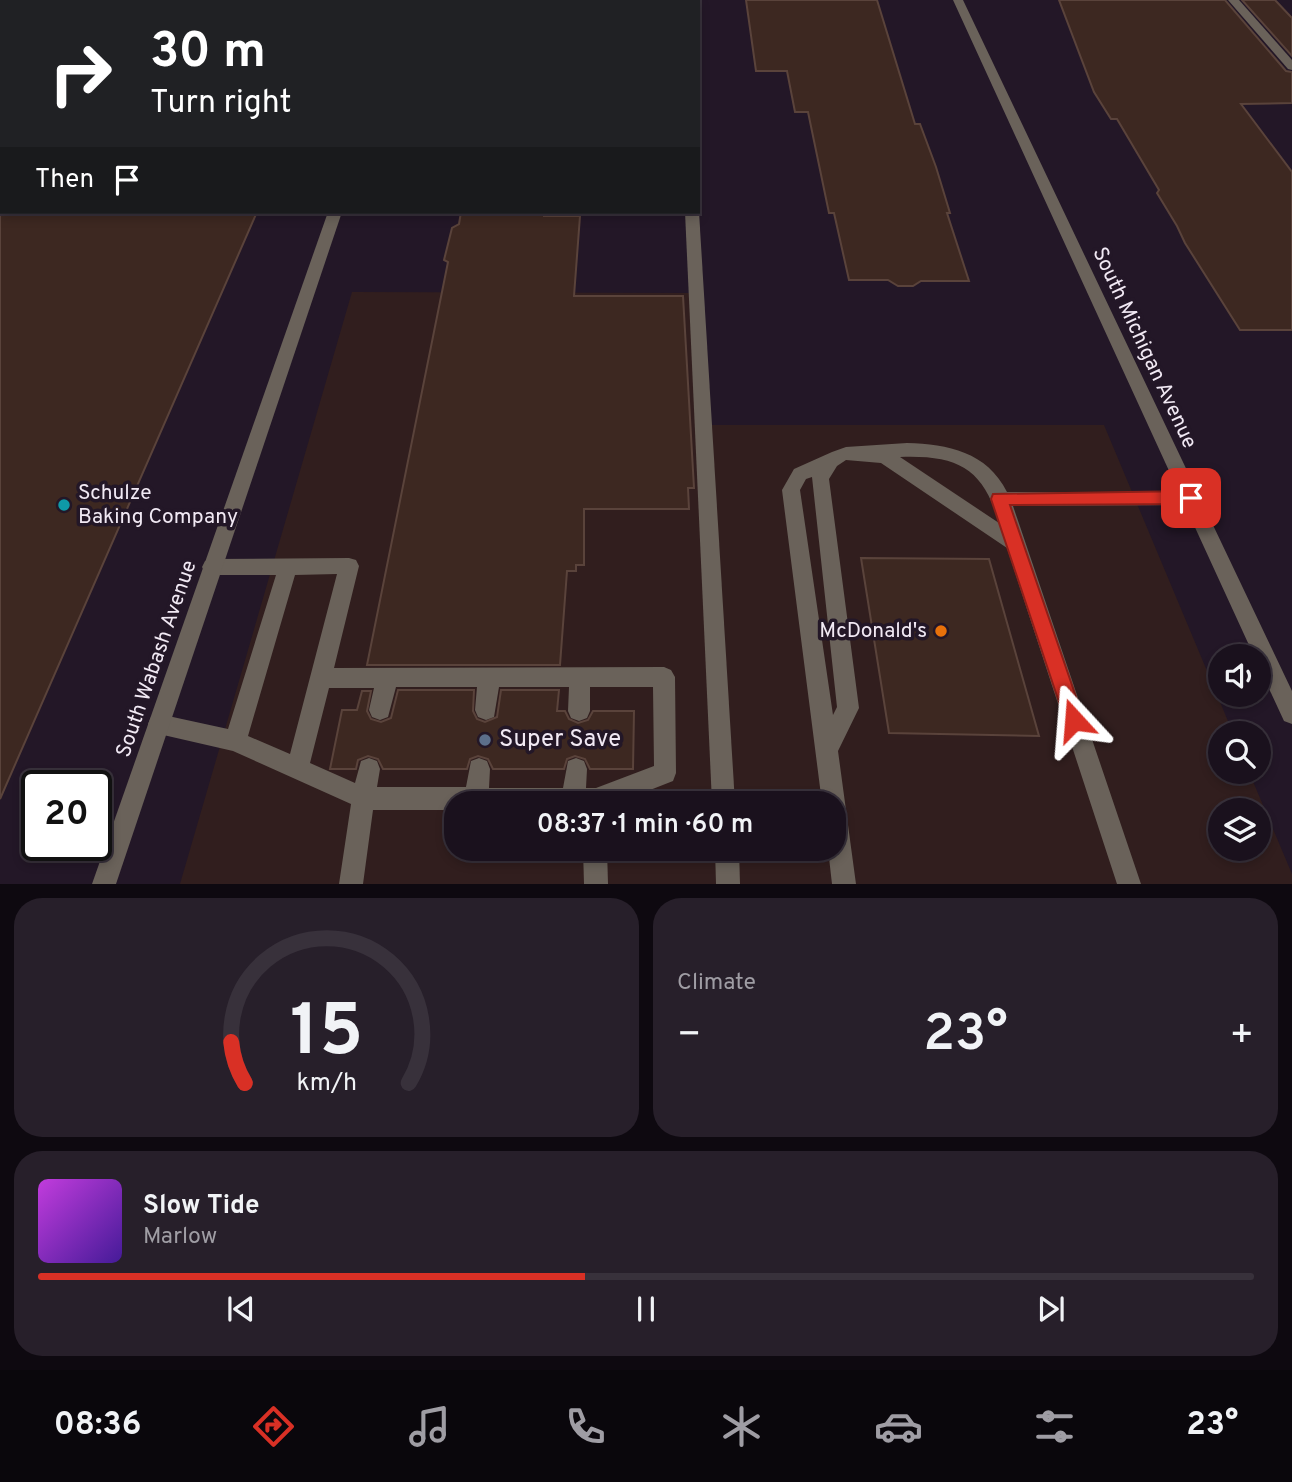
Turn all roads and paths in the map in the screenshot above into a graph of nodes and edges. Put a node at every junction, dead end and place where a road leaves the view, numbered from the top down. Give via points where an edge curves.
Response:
1 (958, 0) edge
2 (1233, 0) edge
3 (1292, 67) edge
4 (334, 214) edge
5 (692, 214) edge
6 (866, 453) junction
7 (825, 464) junction
8 (1191, 498) junction
9 (999, 499) junction
10 (1015, 544) junction
11 (288, 567) junction
12 (212, 568) junction
13 (489, 677) junction
14 (321, 678) junction
15 (387, 678) junction
16 (580, 678) junction
17 (380, 710) dead end
18 (486, 710) dead end
19 (579, 711) dead end
20 (1292, 714) edge
21 (159, 724) junction
22 (235, 741) junction
23 (828, 748) junction
24 (298, 767) junction
25 (369, 769) dead end
26 (479, 769) dead end
27 (576, 769) dead end
28 (477, 791) edge
29 (585, 791) edge
30 (616, 791) edge
31 (723, 791) edge
32 (833, 791) edge
33 (363, 798) junction
34 (444, 798) edge
35 (596, 861) edge
36 (728, 861) edge
37 (841, 861) edge
38 (104, 884) edge
39 (351, 884) edge
40 (596, 884) edge
41 (729, 884) edge
42 (844, 884) edge
43 (1129, 884) edge

1 - 8 street, South Michigan Avenue
2 - 3 street
4 - 12 street, South Wabash Avenue
5 - 31 street
6 - 7 street via 837,455
6 - 9 street via 920,450 951,454 983,471
6 - 10 street via 886,457
7 - 23 street via 820,479 848,708
7 - 23 street via 800,474 791,490
8 - 9 street
8 - 20 street, South Michigan Avenue
9 - 10 street
10 - 43 street
11 - 12 street
11 - 14 street via 349,566
11 - 22 street
12 - 21 street, South Wabash Avenue
13 - 15 street
13 - 16 street
13 - 18 street
14 - 15 street
14 - 24 street
15 - 17 street
16 - 19 street
16 - 30 street via 664,677 665,773
21 - 22 street
21 - 38 street, South Wabash Avenue
22 - 24 street
23 - 32 street
24 - 33 street
25 - 33 street
26 - 28 street
27 - 29 street
33 - 34 street
33 - 39 street
35 - 40 street
36 - 41 street
37 - 42 street

